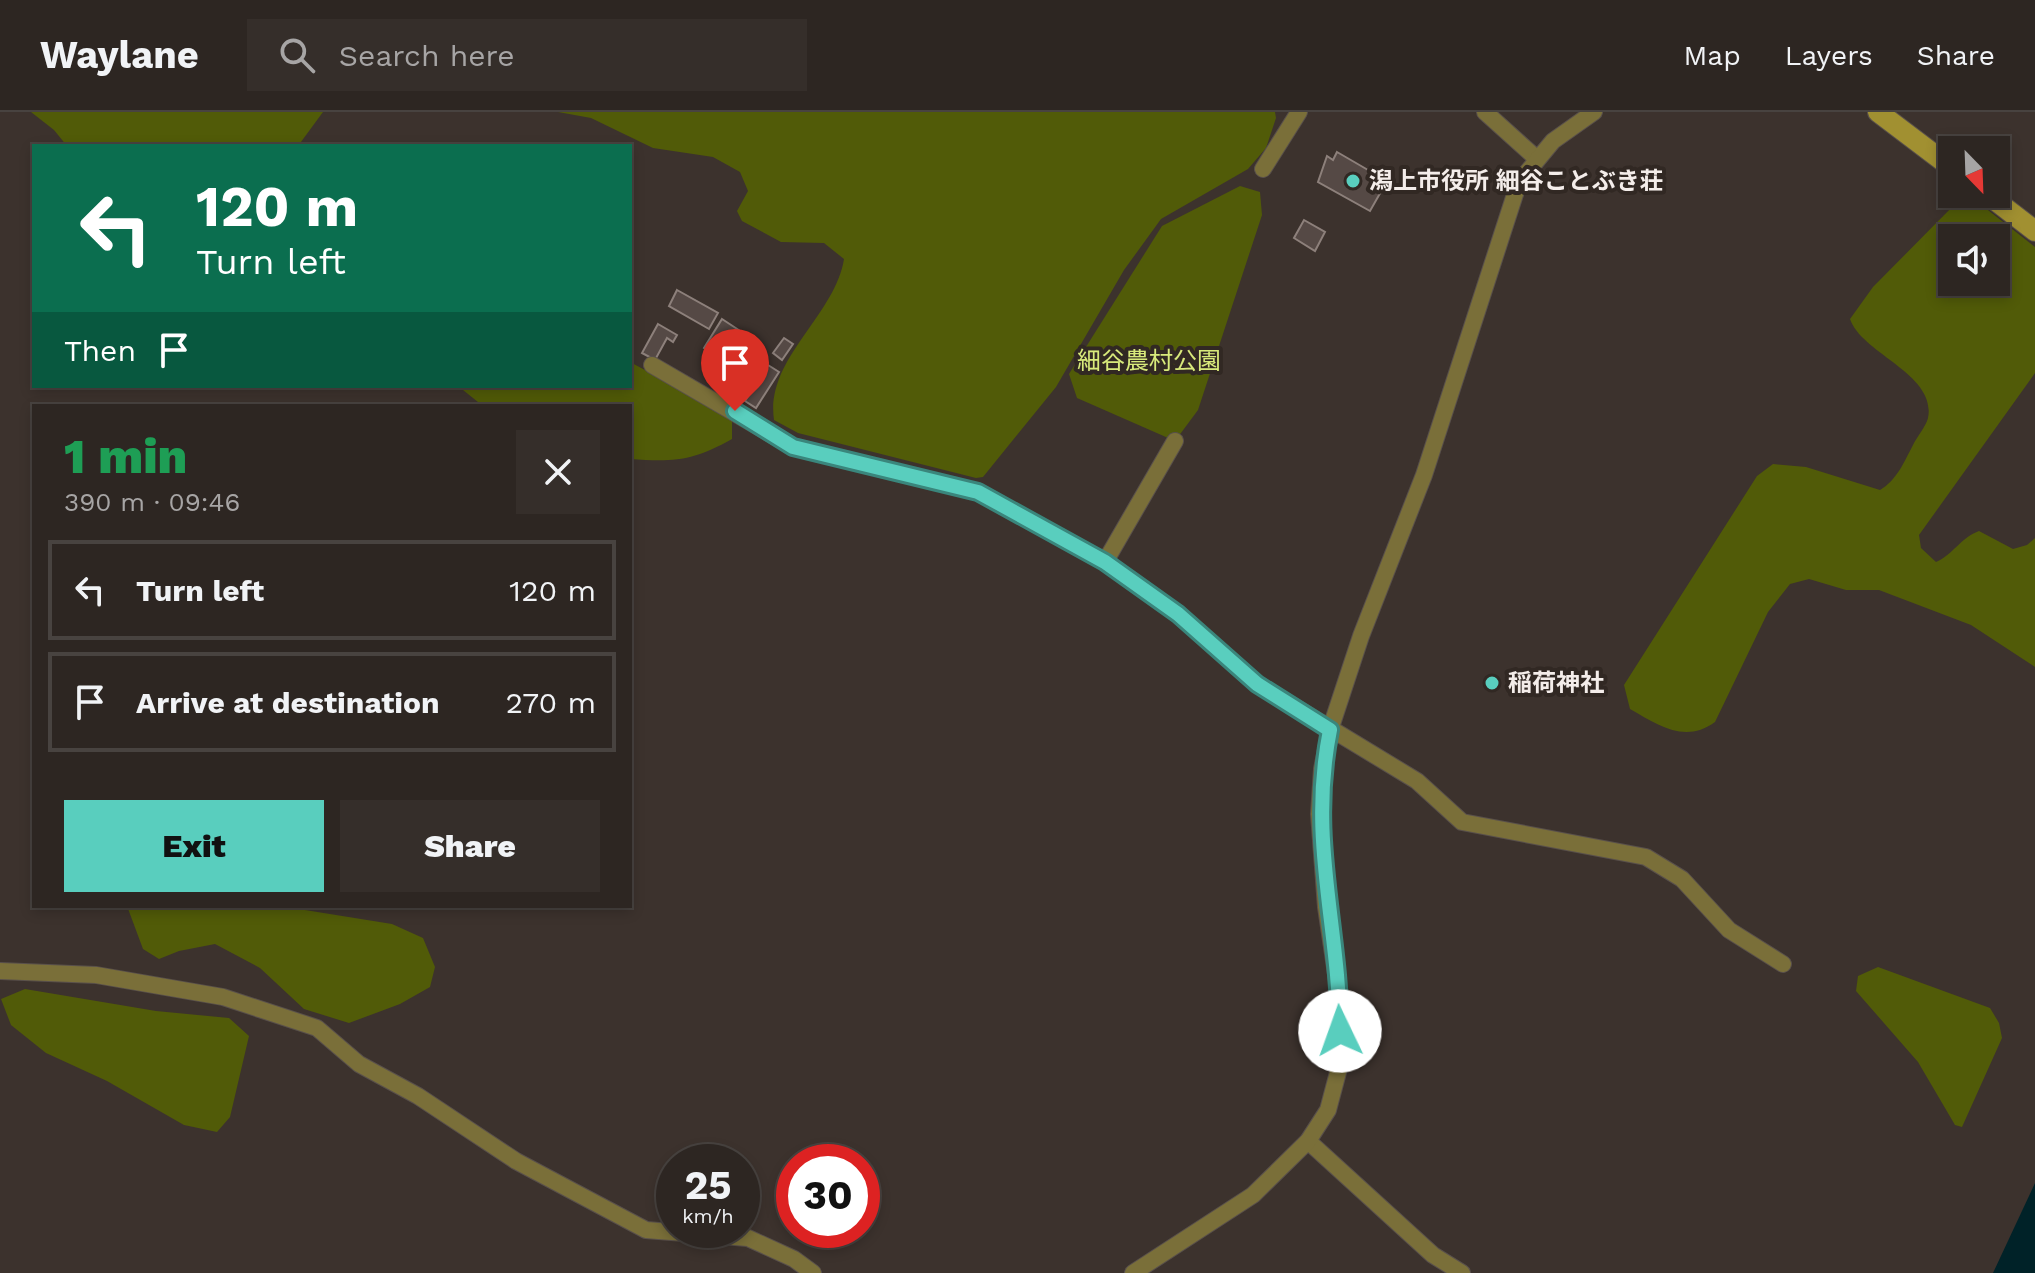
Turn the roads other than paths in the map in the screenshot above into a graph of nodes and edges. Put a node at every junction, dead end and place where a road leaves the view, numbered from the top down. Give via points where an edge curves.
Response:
1 (1299, 112) edge
2 (1485, 112) edge
3 (1594, 112) edge
4 (1889, 115) edge
5 (1938, 156) edge
6 (1536, 158) junction
7 (1263, 169) dead end
8 (2005, 208) edge
9 (2035, 231) edge
10 (652, 365) dead end
11 (1175, 441) dead end
12 (1105, 562) junction
13 (1330, 730) junction
14 (1783, 964) dead end
15 (0, 971) edge
16 (1308, 1141) junction
17 (813, 1273) edge
18 (1133, 1273) edge
19 (1462, 1273) edge

1 - 7 street
2 - 6 street
3 - 6 street
4 - 5 street
6 - 13 street via 1519,182 1424,475
8 - 9 street
10 - 12 street via 793,447 978,492
11 - 12 street
12 - 13 street via 1178,614 1257,684
13 - 14 street via 1417,781 1462,822 1646,857 1682,879 1729,930
13 - 16 street via 1319,814 1340,1001 1341,1061 1328,1110
15 - 17 street via 96,975 223,997 317,1028 359,1064 516,1161 646,1230 748,1238
16 - 18 street via 1253,1195
16 - 19 street via 1433,1255

